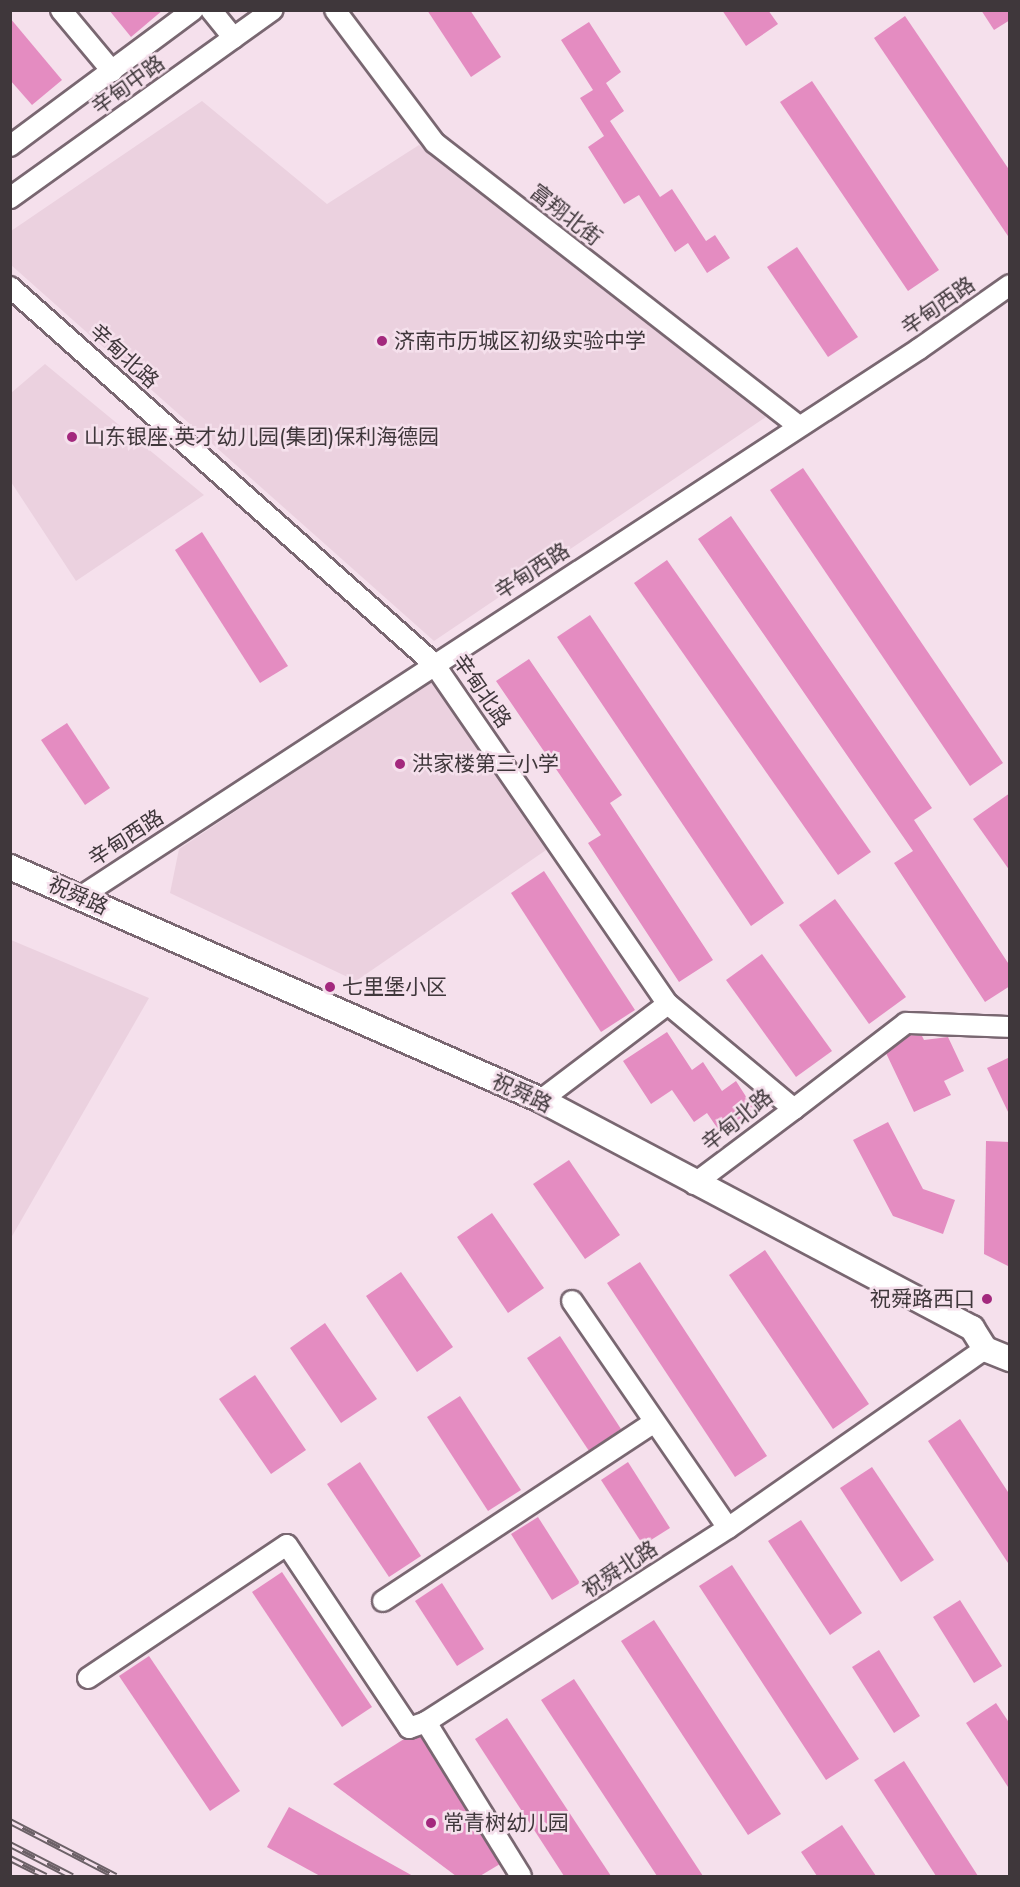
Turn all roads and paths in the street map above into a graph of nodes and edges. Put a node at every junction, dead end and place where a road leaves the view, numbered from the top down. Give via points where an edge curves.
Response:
1 (62, 10) edge
2 (193, 10) edge
3 (211, 10) edge
4 (273, 10) edge
5 (334, 10) edge
6 (234, 38) junction
7 (112, 71) junction
8 (10, 146) edge
9 (10, 198) edge
10 (1010, 285) edge
11 (10, 287) edge
12 (798, 426) junction
13 (434, 664) junction
14 (10, 867) edge
15 (80, 897) junction
16 (668, 1004) junction
17 (1010, 1027) edge
18 (541, 1100) junction
19 (794, 1109) junction
20 (694, 1184) junction
21 (572, 1301) dead end
22 (985, 1349) junction
23 (1010, 1359) edge
24 (654, 1422) junction
25 (728, 1528) junction
26 (383, 1601) dead end
27 (88, 1678) dead end
28 (426, 1722) junction
29 (521, 1876) edge

1 - 7 street
2 - 7 street
3 - 6 street
4 - 6 street, 辛甸中路
5 - 12 street, 富翔北街 via 435,143
6 - 9 street, 辛甸中路
7 - 8 street
10 - 12 street, 辛甸西路
11 - 13 street, 辛甸北路
12 - 13 street, 辛甸西路
13 - 15 street, 辛甸西路
13 - 16 street, 辛甸北路
14 - 15 main road, 祝舜路
15 - 18 main road, 祝舜路
16 - 18 street
16 - 19 street, 辛甸北路
17 - 19 street via 906,1023
18 - 20 main road, 祝舜路
19 - 20 street, 辛甸北路
20 - 22 main road, 祝舜路 via 972,1328
21 - 24 street
22 - 23 main road
22 - 25 street, 祝舜北路
24 - 25 street
24 - 26 street
25 - 28 street, 祝舜北路
27 - 28 street via 287,1545 409,1728
28 - 29 street

